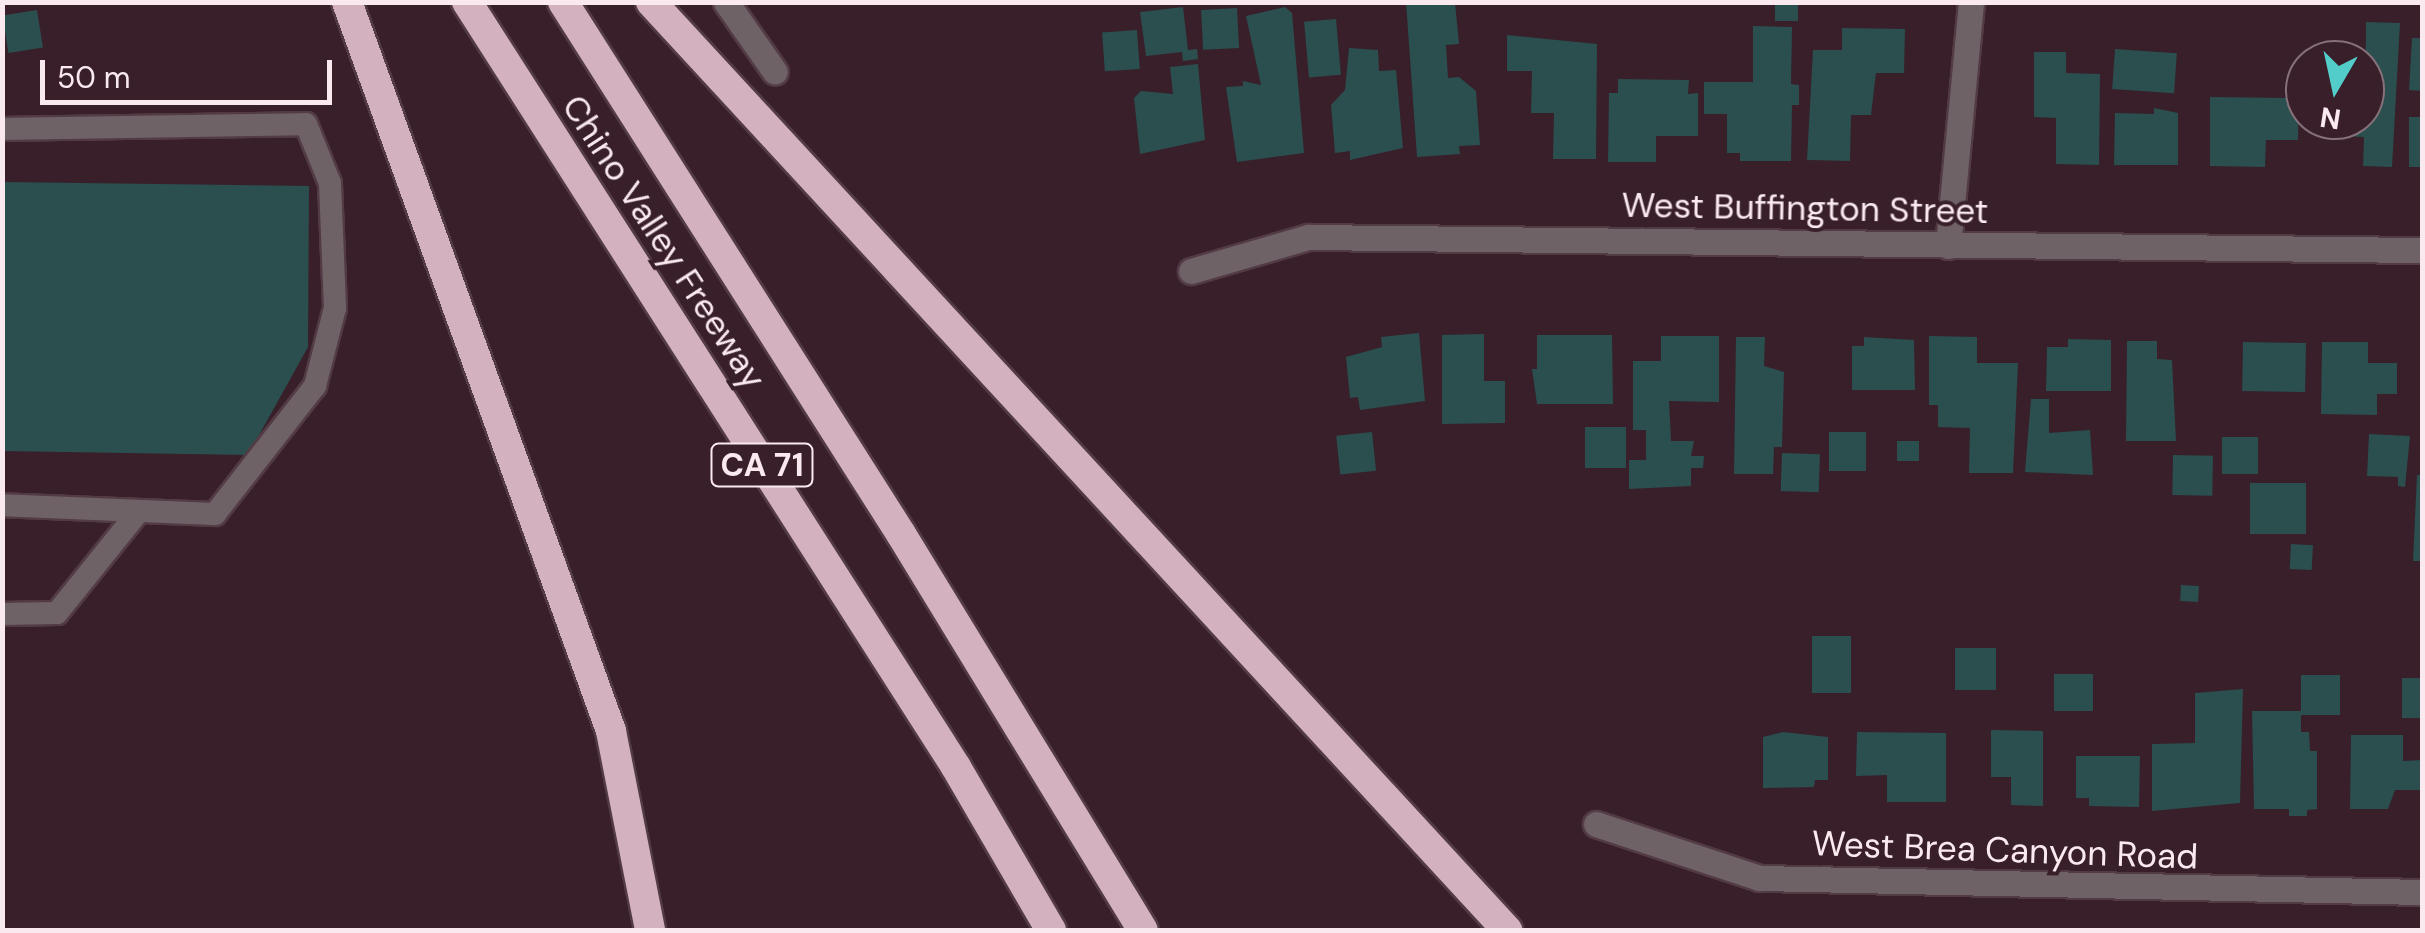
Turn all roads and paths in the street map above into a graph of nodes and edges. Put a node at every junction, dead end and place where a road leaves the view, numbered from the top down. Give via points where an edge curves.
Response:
1 (347, 2) edge
2 (467, 2) edge
3 (563, 2) edge
4 (651, 2) edge
5 (726, 2) edge
6 (1971, 2) edge
7 (775, 72) dead end
8 (2, 129) edge
9 (1948, 246) junction
10 (2422, 250) edge
11 (1190, 270) dead end
12 (2, 505) edge
13 (139, 511) junction
14 (2, 614) edge
15 (1596, 824) dead end
16 (2422, 892) edge
17 (650, 930) edge
18 (1051, 930) edge
19 (1143, 930) edge
20 (1507, 930) edge

1 - 17 highway via 611,731
2 - 18 highway, Chino Valley Freeway / CA 71 via 956,767
3 - 19 highway, Chino Valley Freeway / CA 71 via 902,534
4 - 20 highway
5 - 7 street
6 - 9 street
8 - 13 lane via 306,124 330,183 335,308 315,386 215,514
9 - 10 street, West Buffington Street
9 - 11 street, West Buffington Street via 1308,237
12 - 13 lane
13 - 14 lane via 58,613
15 - 16 street, West Brea Canyon Road via 1758,878

